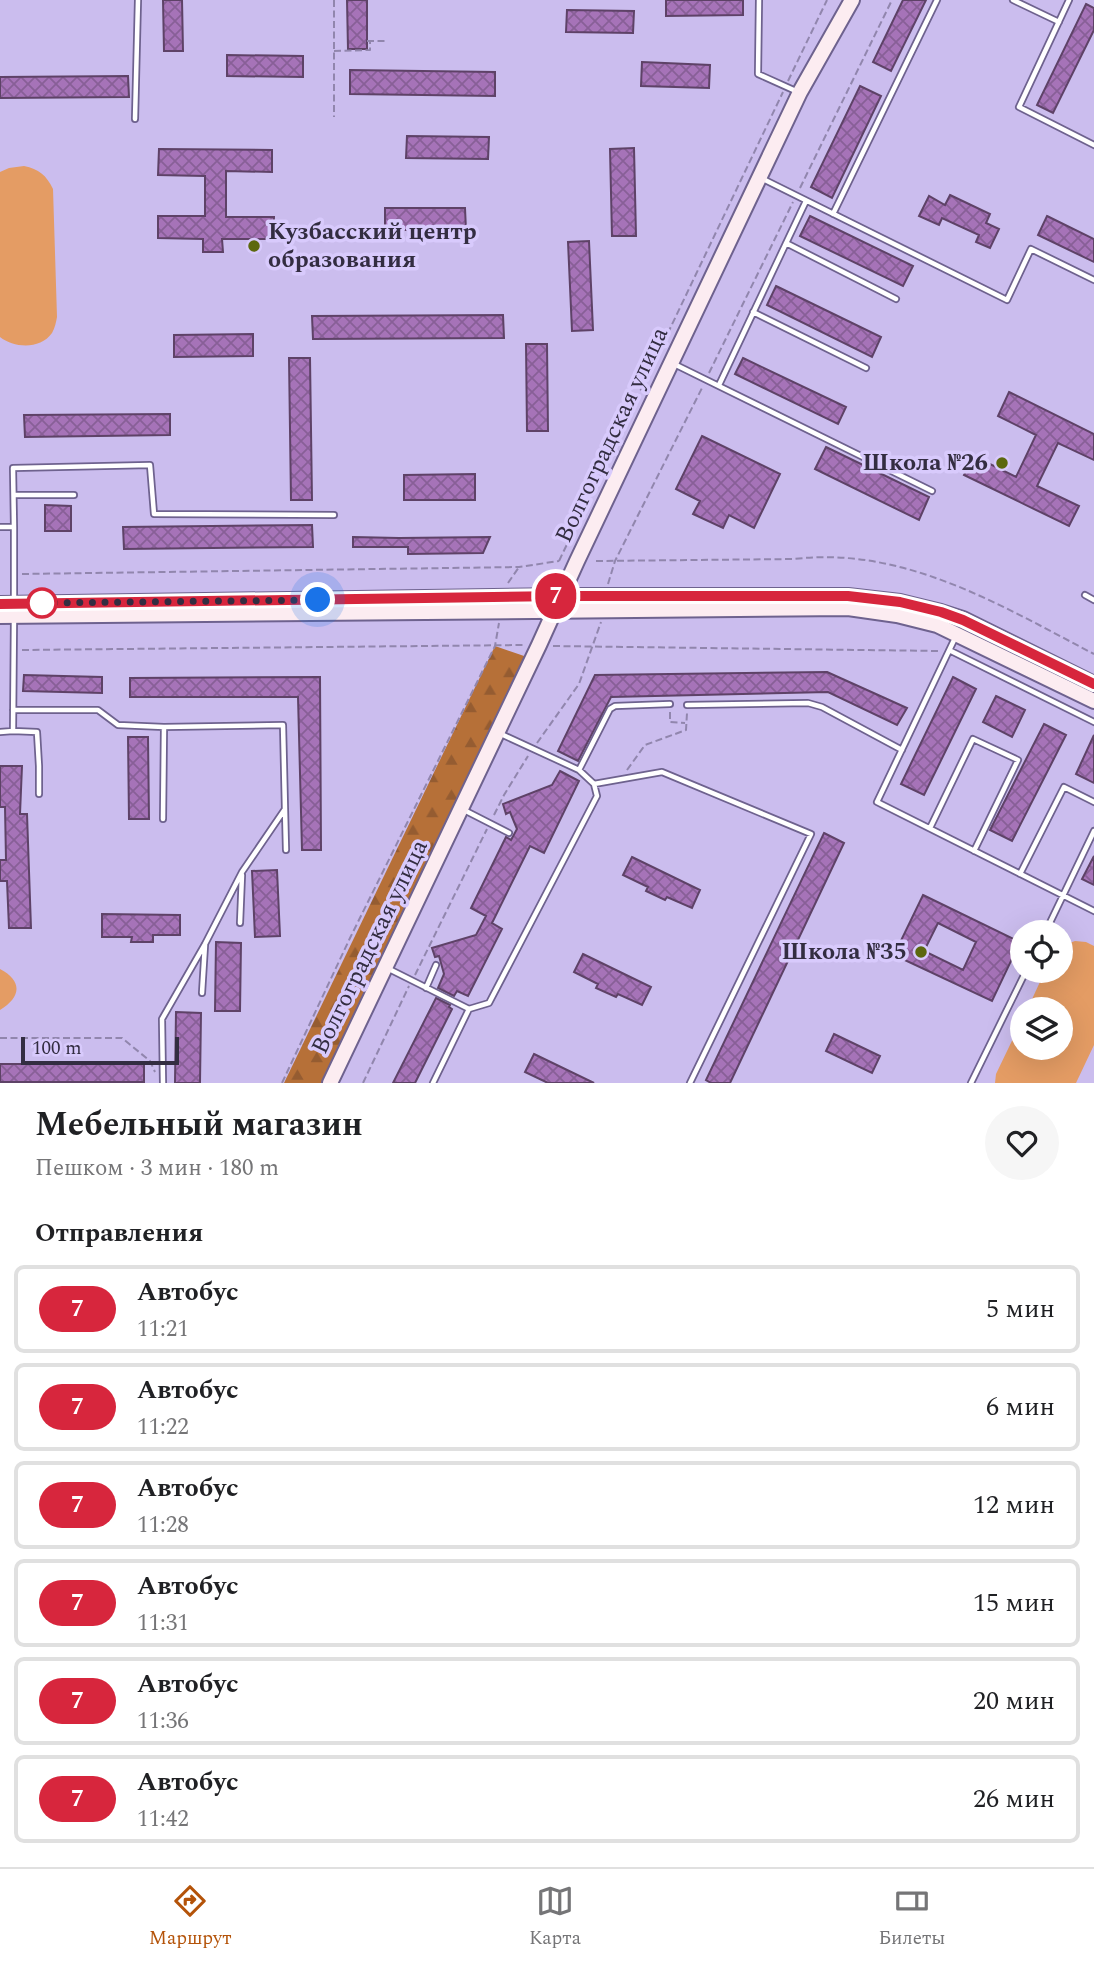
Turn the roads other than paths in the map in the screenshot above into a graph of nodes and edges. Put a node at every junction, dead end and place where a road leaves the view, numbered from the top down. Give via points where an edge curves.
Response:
1 (138, 0) edge
2 (759, 0) edge
3 (852, 0) edge
4 (937, 0) edge
5 (1013, 0) edge
6 (1069, 0) edge
7 (1059, 22) junction
8 (793, 89) junction
9 (135, 119) dead end
10 (1094, 145) edge
11 (759, 178) junction
12 (806, 201) junction
13 (833, 214) junction
14 (786, 243) junction
15 (1094, 280) edge
16 (896, 299) dead end
17 (753, 312) junction
18 (671, 363) junction
19 (866, 369) dead end
20 (719, 385) junction
21 (932, 491) dead end
22 (14, 495) junction
23 (74, 495) dead end
24 (334, 515) dead end
25 (0, 527) edge
26 (14, 527) junction
27 (1085, 595) dead end
28 (1094, 600) edge
29 (559, 603) junction
30 (7, 610) edge
31 (957, 634) junction
32 (951, 651) junction
33 (1094, 684) edge
34 (1094, 701) edge
35 (670, 704) road end
36 (687, 705) road end
37 (13, 710) junction
38 (1094, 722) edge
39 (164, 727) junction
40 (13, 731) junction
41 (0, 732) edge
42 (497, 733) junction
43 (902, 750) junction
44 (579, 770) junction
45 (594, 784) junction
46 (39, 794) dead end
47 (1094, 802) edge
48 (461, 808) junction
49 (285, 809) junction
50 (163, 819) dead end
51 (930, 828) junction
52 (1094, 831) edge
53 (509, 833) dead end
54 (286, 850) dead end
55 (974, 851) junction
56 (242, 872) junction
57 (1020, 874) junction
58 (1064, 896) junction
59 (1094, 911) edge
60 (1052, 920) edge
61 (240, 923) dead end
62 (205, 944) junction
63 (436, 965) dead end
64 (386, 967) junction
65 (1020, 983) edge
66 (426, 988) junction
67 (202, 993) dead end
68 (469, 1009) junction
69 (163, 1083) edge
70 (330, 1083) edge
71 (433, 1083) edge
72 (690, 1083) edge
73 (971, 1083) edge

1 - 9 lane
2 - 8 lane via 758,74
3 - 8 main road, Волгоградская улица
4 - 13 lane
5 - 7 lane
6 - 7 lane
7 - 10 lane via 1019,107
8 - 11 main road, Волгоградская улица
11 - 12 lane
11 - 18 main road, Волгоградская улица
12 - 13 lane
12 - 14 lane
13 - 15 lane via 1007,300 1031,249
14 - 16 lane
14 - 17 lane
17 - 19 lane
17 - 20 lane
18 - 20 lane
18 - 29 main road, Волгоградская улица
20 - 21 lane
22 - 23 lane
22 - 24 lane via 13,468 150,465 154,514
22 - 26 lane
25 - 26 lane
26 - 30 lane via 14,574
27 - 28 lane
29 - 30 main road
29 - 31 main road via 848,608 897,615
29 - 33 main road via 848,596 900,602 963,620
29 - 42 main road, Волгоградская улица
30 - 37 lane via 14,650
31 - 32 lane
31 - 34 main road
32 - 38 lane
32 - 43 lane
35 - 44 lane via 610,709
36 - 43 lane via 808,703
37 - 39 lane via 98,710 118,725
37 - 40 lane
39 - 49 lane via 283,726
39 - 50 lane
40 - 41 lane
40 - 46 lane via 37,732
42 - 44 lane
42 - 48 main road, Волгоградская улица
43 - 51 lane via 877,802
44 - 45 lane
45 - 68 lane via 597,796 489,1003
45 - 72 lane via 662,772 811,834
47 - 57 lane via 1064,787
48 - 53 lane
48 - 64 main road, Волгоградская улица
49 - 54 lane
49 - 56 lane
51 - 55 lane
51 - 55 lane via 974,738 1018,760
52 - 58 lane
55 - 57 lane
56 - 61 lane
56 - 62 lane
57 - 58 lane
58 - 59 lane
58 - 60 lane
62 - 67 lane
62 - 69 lane via 162,1019
63 - 66 lane
64 - 66 lane
64 - 70 main road, Волгоградская улица
65 - 73 lane
66 - 68 lane
68 - 71 lane

